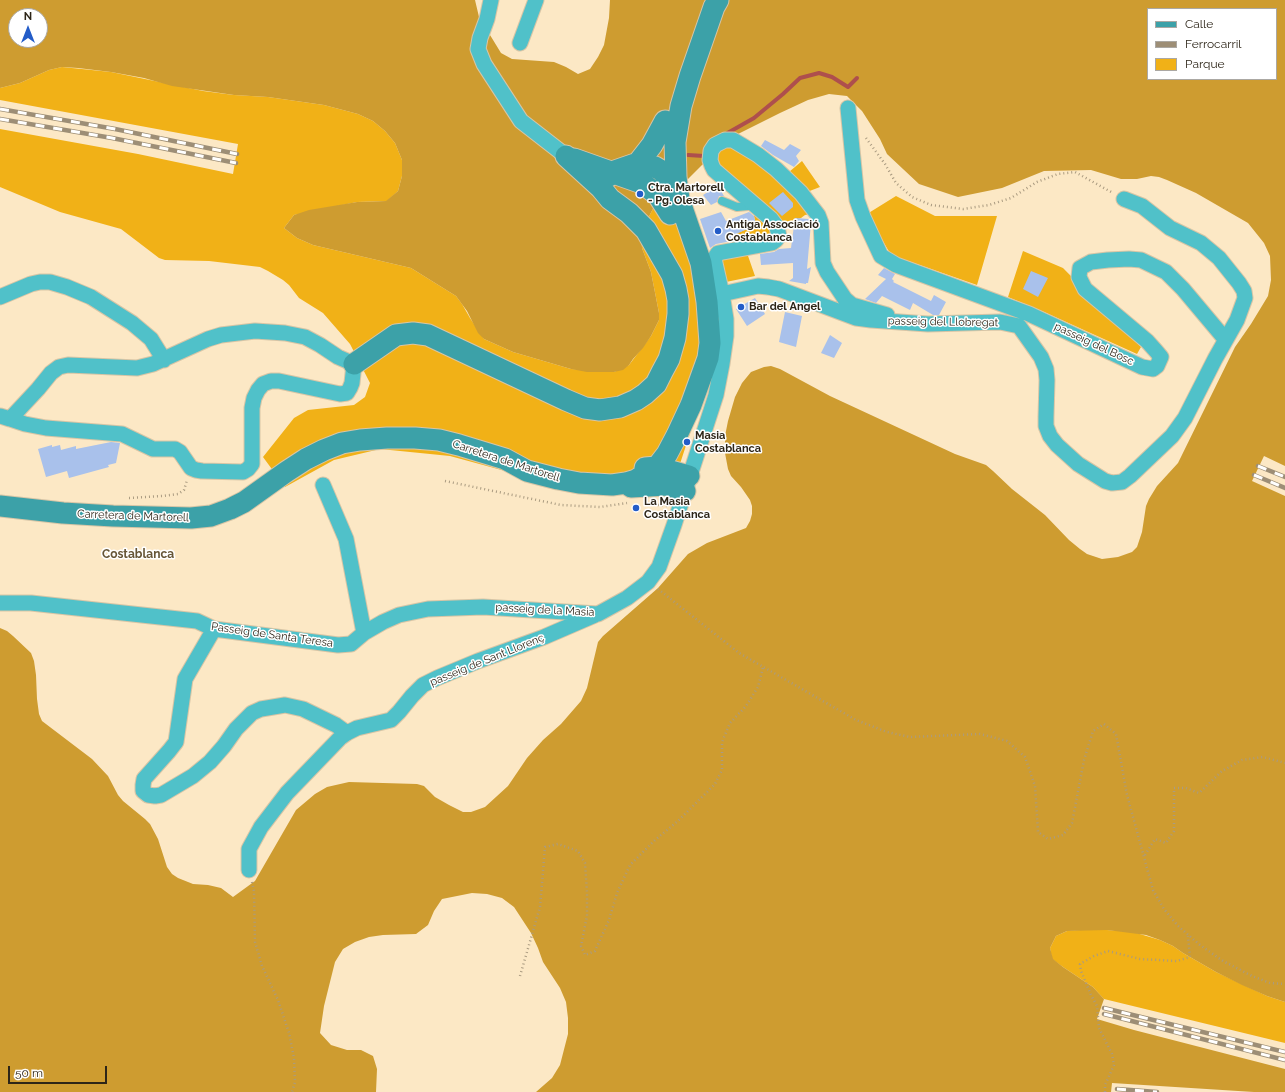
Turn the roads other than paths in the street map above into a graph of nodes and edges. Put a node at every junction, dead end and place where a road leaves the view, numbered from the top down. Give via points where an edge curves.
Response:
1 (491, 0) edge
2 (536, 0) edge
3 (716, 4) edge
4 (520, 43) dead end
5 (848, 108) dead end
6 (665, 121) junction
7 (675, 142) junction
8 (566, 156) joint
9 (662, 171) junction
10 (640, 173) junction
11 (607, 180) junction
12 (1124, 199) road end
13 (722, 201) dead end
14 (754, 204) junction
15 (674, 206) junction
16 (722, 294) junction
17 (0, 297) edge
18 (1030, 314) junction
19 (709, 320) junction
20 (913, 323) junction
21 (1019, 326) junction
22 (1225, 339) junction
23 (164, 360) junction
24 (354, 364) junction
25 (5, 417) edge
26 (669, 421) junction
27 (618, 477) junction
28 (323, 485) dead end
29 (675, 485) junction
30 (0, 506) edge
31 (0, 603) edge
32 (598, 614) junction
33 (214, 629) junction
34 (364, 633) junction
35 (347, 733) junction
36 (249, 870) road end

1 - 8 street via 478,49 484,64 521,121
2 - 4 street
3 - 6 main road via 697,29 672,91
3 - 7 main road, Carretera de Martorell via 683,99
5 - 18 street, passeig del Bosc via 857,200 881,256 896,265
6 - 9 main road
6 - 10 main road
7 - 9 main road via 667,165
7 - 15 main road, Carretera de Martorell
8 - 11 main road
9 - 10 main road via 654,167
9 - 15 main road via 665,195
10 - 11 main road
10 - 15 main road via 658,195
11 - 24 main road via 610,199 646,230 672,275 676,289 677,326 669,359 656,384 645,394 620,407 600,410 585,408 428,335 413,333 396,335
12 - 22 street via 1142,206 1170,228 1200,244 1230,269 1244,290 1245,298 1237,320
13 - 14 lane via 737,207
14 - 16 street via 777,227 779,236 772,243 718,253 714,259
14 - 20 street via 714,170 710,160 715,145 725,140 734,140 741,144 789,180 807,200 821,223 823,263 845,299 852,305
15 - 19 main road, Carretera de Martorell via 701,263
16 - 20 street, passeig del Llobregat via 758,286 768,287 856,318
16 - 29 street via 726,336 716,395
17 - 23 street via 40,282 67,287 91,297 132,323 151,339
18 - 21 street
18 - 22 street, passeig del Bosc via 1142,367 1153,369 1161,357 1147,341 1085,289 1079,277 1080,268 1091,262 1141,260 1166,272
19 - 26 main road
19 - 29 main road, Carretera de Martorell via 708,358 691,405 667,454
20 - 21 street, passeig del Llobregat via 1000,322
21 - 22 street via 1046,369 1046,422 1050,436 1078,464 1112,483 1122,482 1130,476 1172,436 1185,418
23 - 24 street via 221,335 255,331 305,337
23 - 25 street via 137,368 68,365 59,367
24 - 25 street via 352,383 347,393 340,394 279,381 263,384 254,398 252,408 252,464 243,472 202,471 191,468 175,449 153,449 122,434 46,428
26 - 27 main road via 655,448 645,460
26 - 29 main road via 657,457
27 - 29 main road, Carretera de Martorell via 626,484 636,480
27 - 30 main road, Carretera de Martorell via 579,483 527,470 505,459 439,440 387,438 342,443 324,450 292,468 244,502 211,516 112,516
28 - 34 street via 346,539
29 - 32 street, passeig de la Masia via 659,567 648,582 627,598
31 - 33 street, Passeig de Santa Teresa via 31,603 197,621
32 - 34 street, passeig de la Masia via 484,607 428,609 399,615
32 - 35 street, passeig de Sant Llorenç via 437,678 412,696 391,720
33 - 34 street, Passeig de Santa Teresa via 338,645 351,644
33 - 35 street via 186,679 176,742 144,779 144,791 148,796 161,795 193,776 210,762 252,713 261,709 285,705 303,709
35 - 36 street, passeig de Sant Llorenç via 287,793 265,821 249,849

